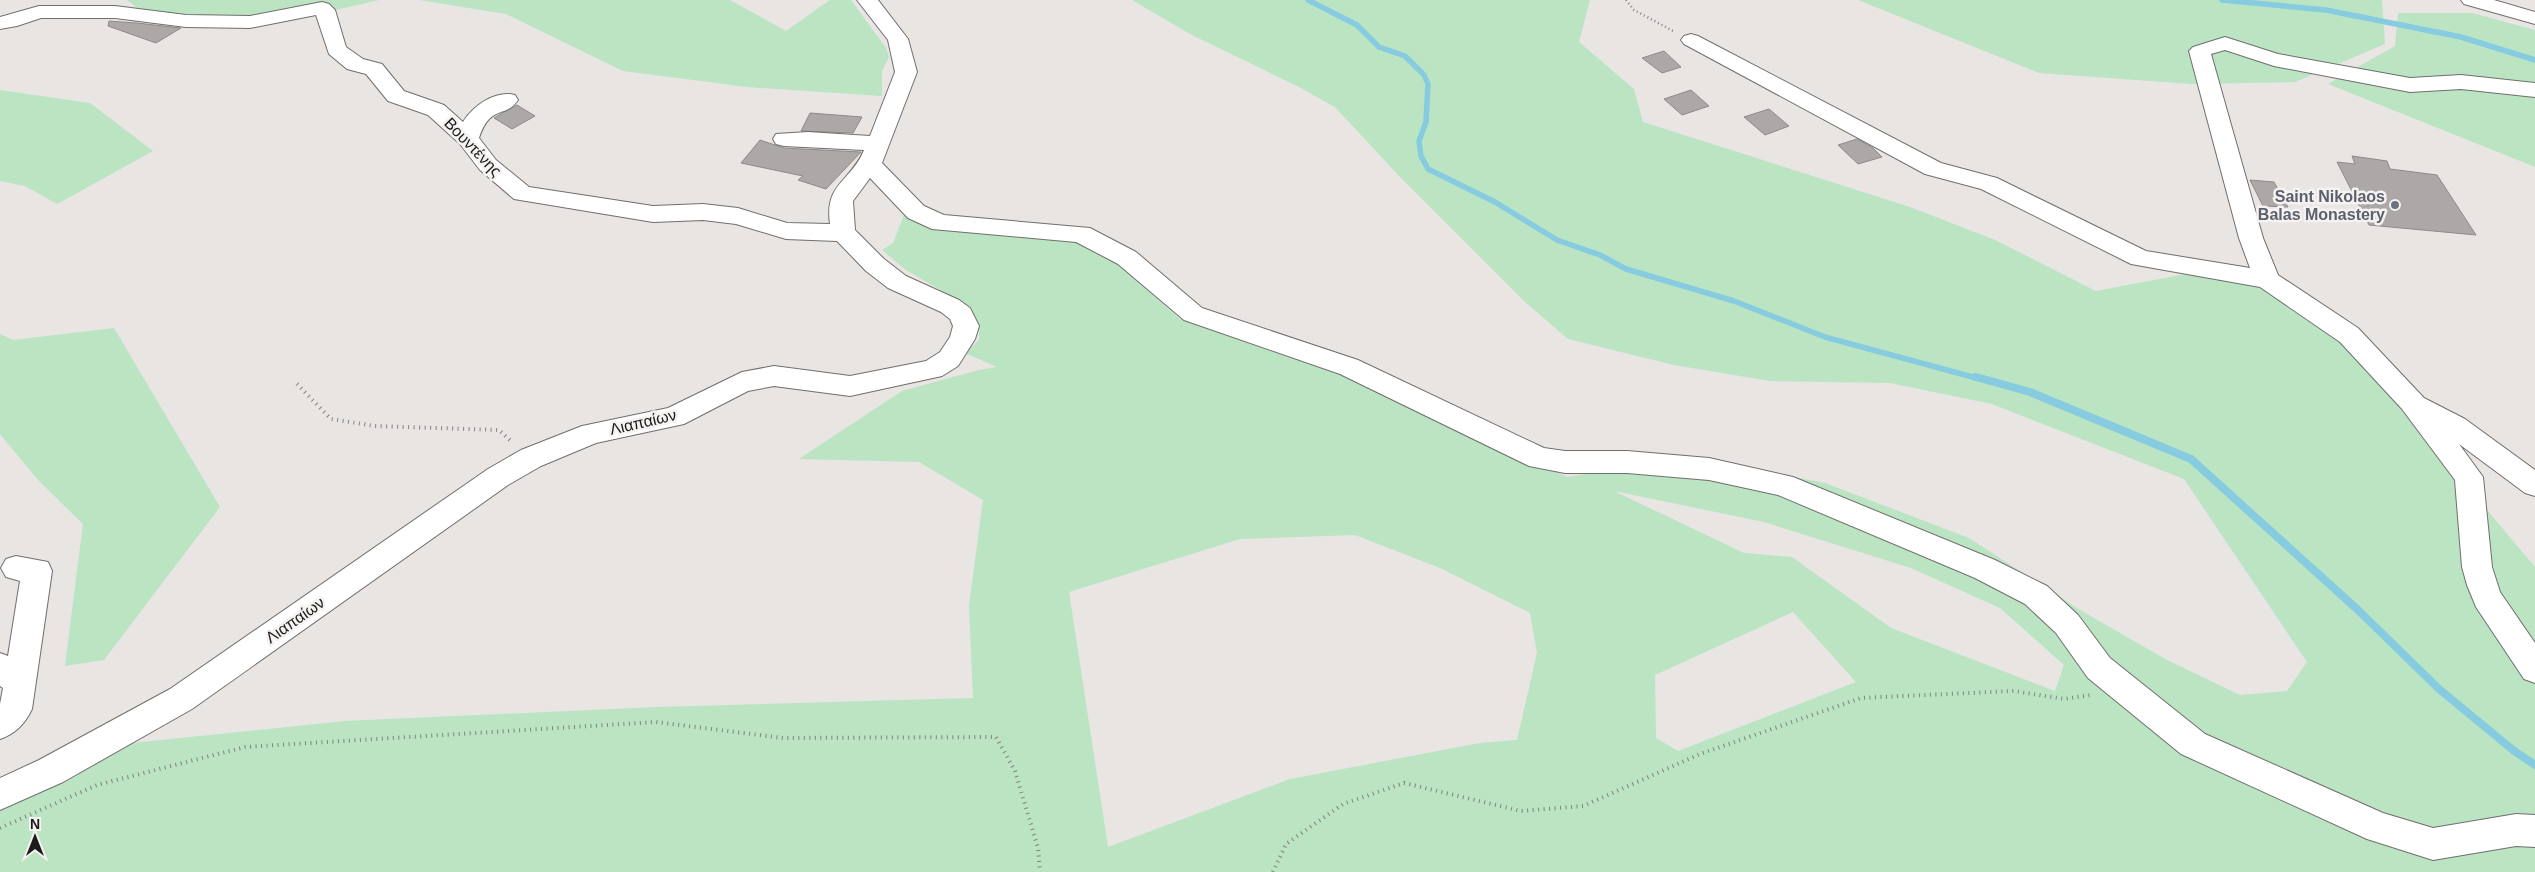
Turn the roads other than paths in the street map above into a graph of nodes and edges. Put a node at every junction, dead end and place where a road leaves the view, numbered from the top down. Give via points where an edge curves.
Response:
1 (867, 0) edge
2 (2471, 0) edge
3 (2535, 18) edge
4 (0, 23) edge
5 (1691, 40) road end
6 (2535, 90) edge
7 (507, 100) dead end
8 (468, 139) junction
9 (784, 139) dead end
10 (874, 154) junction
11 (843, 233) junction
12 (2267, 280) junction
13 (2412, 402) junction
14 (2535, 484) edge
15 (16, 568) dead end
16 (2535, 669) edge
17 (10, 675) edge
18 (0, 725) edge
19 (0, 794) edge
20 (2535, 831) edge

1 - 10 street via 898,39 906,72
2 - 3 street
4 - 8 street, Βουντένης via 39,12 115,12 186,21 250,22 322,8 336,50 355,64 374,69 396,96 436,110
5 - 12 street via 1932,169 1989,183 2140,258
6 - 12 street via 2461,82 2410,85 2274,60 2225,44 2200,51 2251,238
7 - 8 street via 479,113
8 - 11 street, Βουντένης via 488,165 522,194 653,214 703,212 738,216 786,231
9 - 10 street via 802,137 855,145
10 - 11 street via 841,201
10 - 20 street via 916,212 924,216 940,223 1081,234 1127,258 1193,314 1348,367 1539,458 1709,470 1783,485 1985,569 2036,595 2067,624 2099,668 2193,744 2379,828 2433,844 2516,830
11 - 19 street, Λιαπαίων via 897,282 961,314 966,326 949,359 933,369 850,386 774,376 742,382 674,418 592,433 531,458 498,477 181,699 52,771
12 - 13 street via 2348,335
13 - 14 street via 2455,426
13 - 16 street via 2469,477 2477,567 2482,585 2487,598
15 - 17 street via 38,570
17 - 18 street via 16,710

